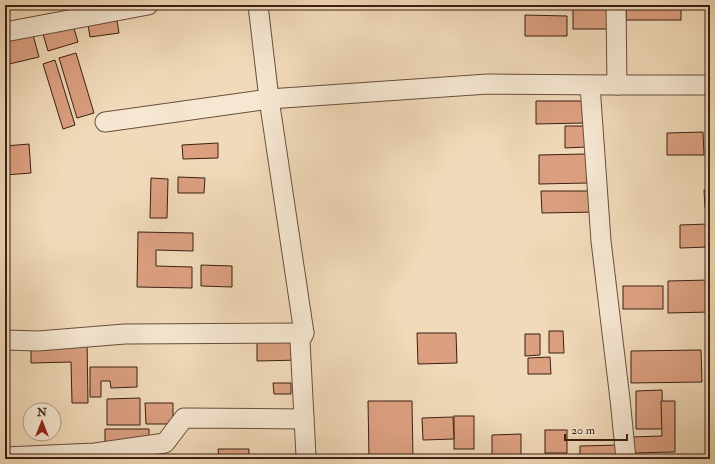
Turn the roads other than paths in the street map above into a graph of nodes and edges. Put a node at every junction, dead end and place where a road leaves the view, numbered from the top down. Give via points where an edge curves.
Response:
1 (148, 5) edge
2 (258, 5) edge
3 (616, 5) edge
4 (5, 32) edge
5 (590, 85) junction
6 (710, 85) edge
7 (617, 86) junction
8 (269, 99) junction
9 (105, 122) dead end
10 (304, 333) junction
11 (5, 340) edge
12 (304, 419) junction
13 (5, 457) edge
14 (308, 459) edge
15 (626, 459) edge

1 - 4 street
2 - 8 street
3 - 7 street
5 - 7 street
5 - 8 street via 488,84
5 - 15 street via 601,241
6 - 7 street
8 - 9 street
8 - 10 street
10 - 11 street via 125,334 38,341
10 - 12 street via 300,341
12 - 13 street via 184,418 165,443 94,453
12 - 14 street

